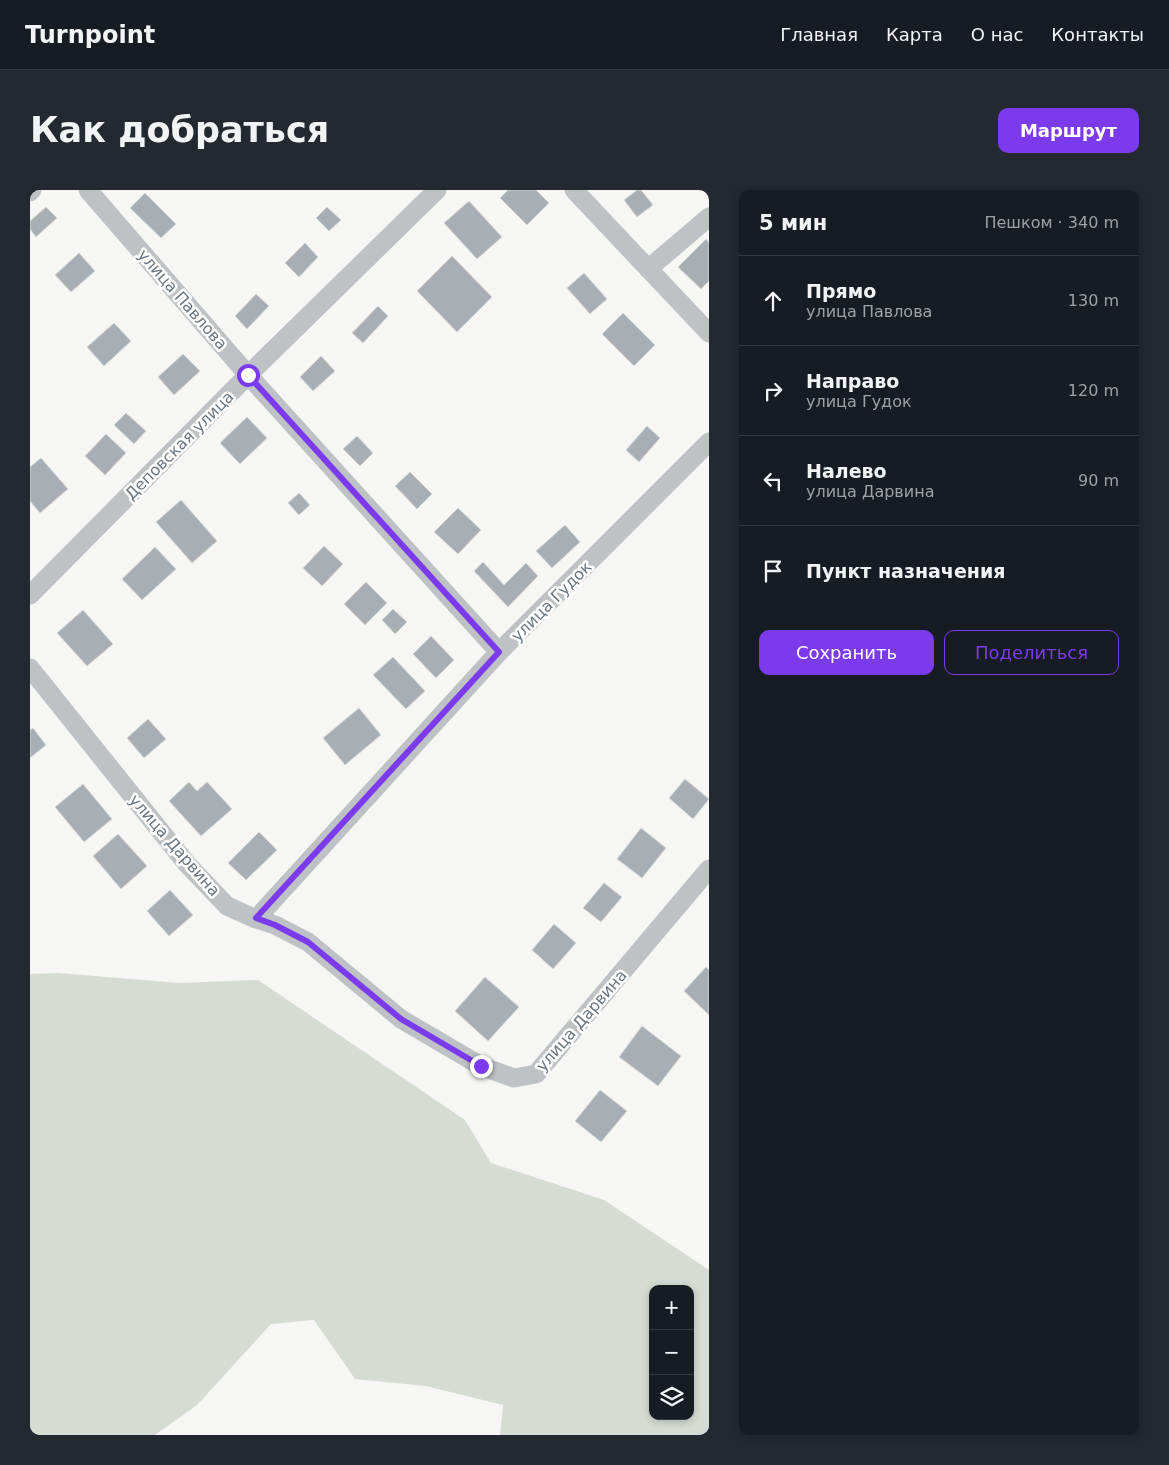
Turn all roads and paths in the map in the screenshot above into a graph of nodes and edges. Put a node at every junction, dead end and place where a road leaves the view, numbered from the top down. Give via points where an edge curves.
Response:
1 (88, 190) edge
2 (437, 190) edge
3 (574, 190) edge
4 (709, 217) edge
5 (648, 269) junction
6 (709, 333) edge
7 (248, 375) junction
8 (709, 442) edge
9 (30, 596) edge
10 (499, 652) junction
11 (30, 668) edge
12 (709, 869) edge
13 (256, 918) junction

1 - 7 street, улица Павлова
2 - 7 street, Деповская улица
3 - 5 street
4 - 5 street
5 - 6 street
7 - 9 street, Деповская улица
7 - 10 street, улица Павлова
8 - 10 street, улица Гудок
10 - 13 street, улица Гудок
11 - 13 street, улица Дарвина via 187,864 227,906
12 - 13 street, улица Дарвина via 536,1074 514,1078 481,1066 401,1019 308,942

